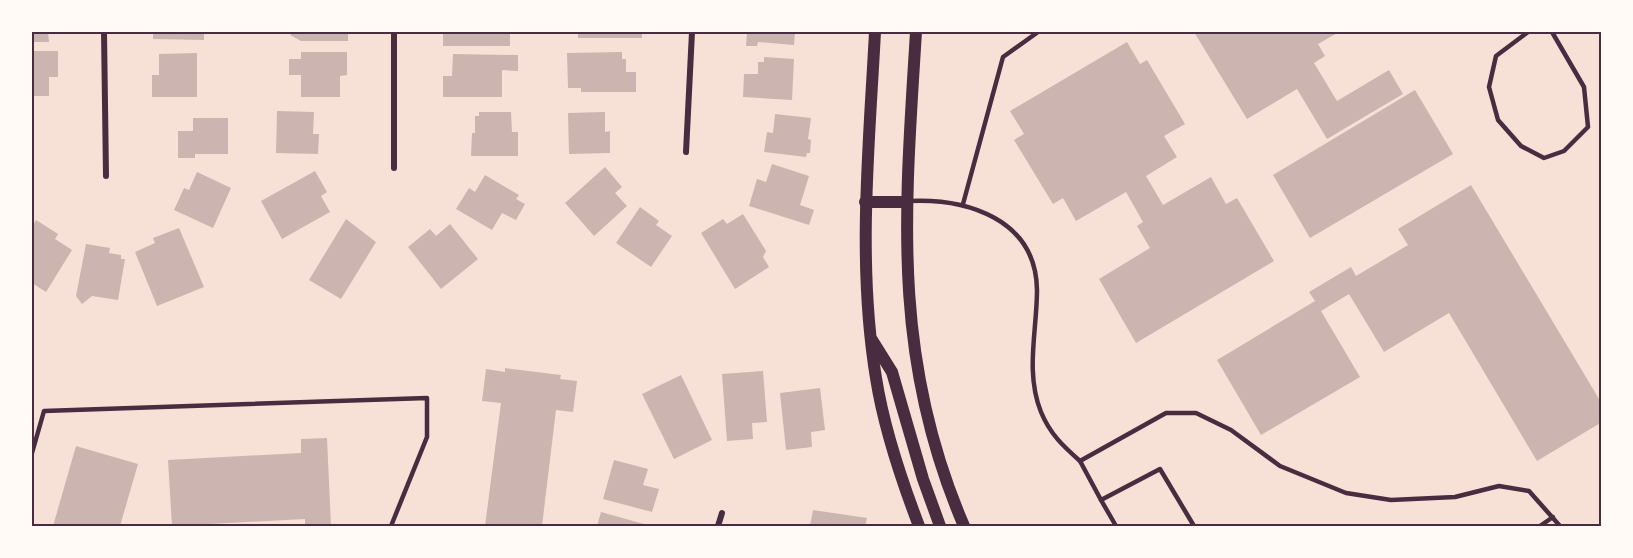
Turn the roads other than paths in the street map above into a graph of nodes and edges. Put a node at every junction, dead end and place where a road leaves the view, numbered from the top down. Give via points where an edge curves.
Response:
1 (104, 32) edge
2 (394, 32) edge
3 (692, 32) edge
4 (875, 32) edge
5 (916, 32) edge
6 (1038, 32) edge
7 (1528, 32) edge
8 (1552, 32) edge
9 (686, 152) dead end
10 (394, 168) dead end
11 (106, 176) dead end
12 (865, 202) junction
13 (906, 202) junction
14 (963, 204) junction
15 (870, 336) junction
16 (32, 453) edge
17 (1080, 461) junction
18 (1101, 500) junction
19 (722, 513) dead end
20 (1553, 517) junction
21 (391, 526) edge
22 (718, 526) edge
23 (919, 526) edge
24 (940, 526) edge
25 (964, 526) edge
26 (1116, 526) edge
27 (1194, 526) edge
28 (1540, 526) edge
29 (1560, 526) edge

1 - 11 street
2 - 10 street
3 - 9 street
4 - 12 main road
5 - 13 main road
6 - 14 lane via 1003,57
7 - 8 lane via 1496,56 1489,87 1498,120 1521,146 1544,158 1564,151 1588,127 1584,87
12 - 13 main road
12 - 15 main road
13 - 14 lane
13 - 25 main road via 907,291 920,384 945,478
14 - 17 lane via 1002,220 1029,249 1037,288 1032,367 1040,410 1054,438
15 - 23 main road via 884,416
15 - 24 main road via 892,372 922,479
16 - 21 lane via 44,411 427,398 427,437
17 - 18 lane
17 - 20 lane via 1166,413 1196,413 1231,430 1281,466 1346,493 1401,499 1455,496 1499,486 1528,491
18 - 26 lane
18 - 27 lane via 1160,469
19 - 22 street
20 - 28 lane
20 - 29 lane

